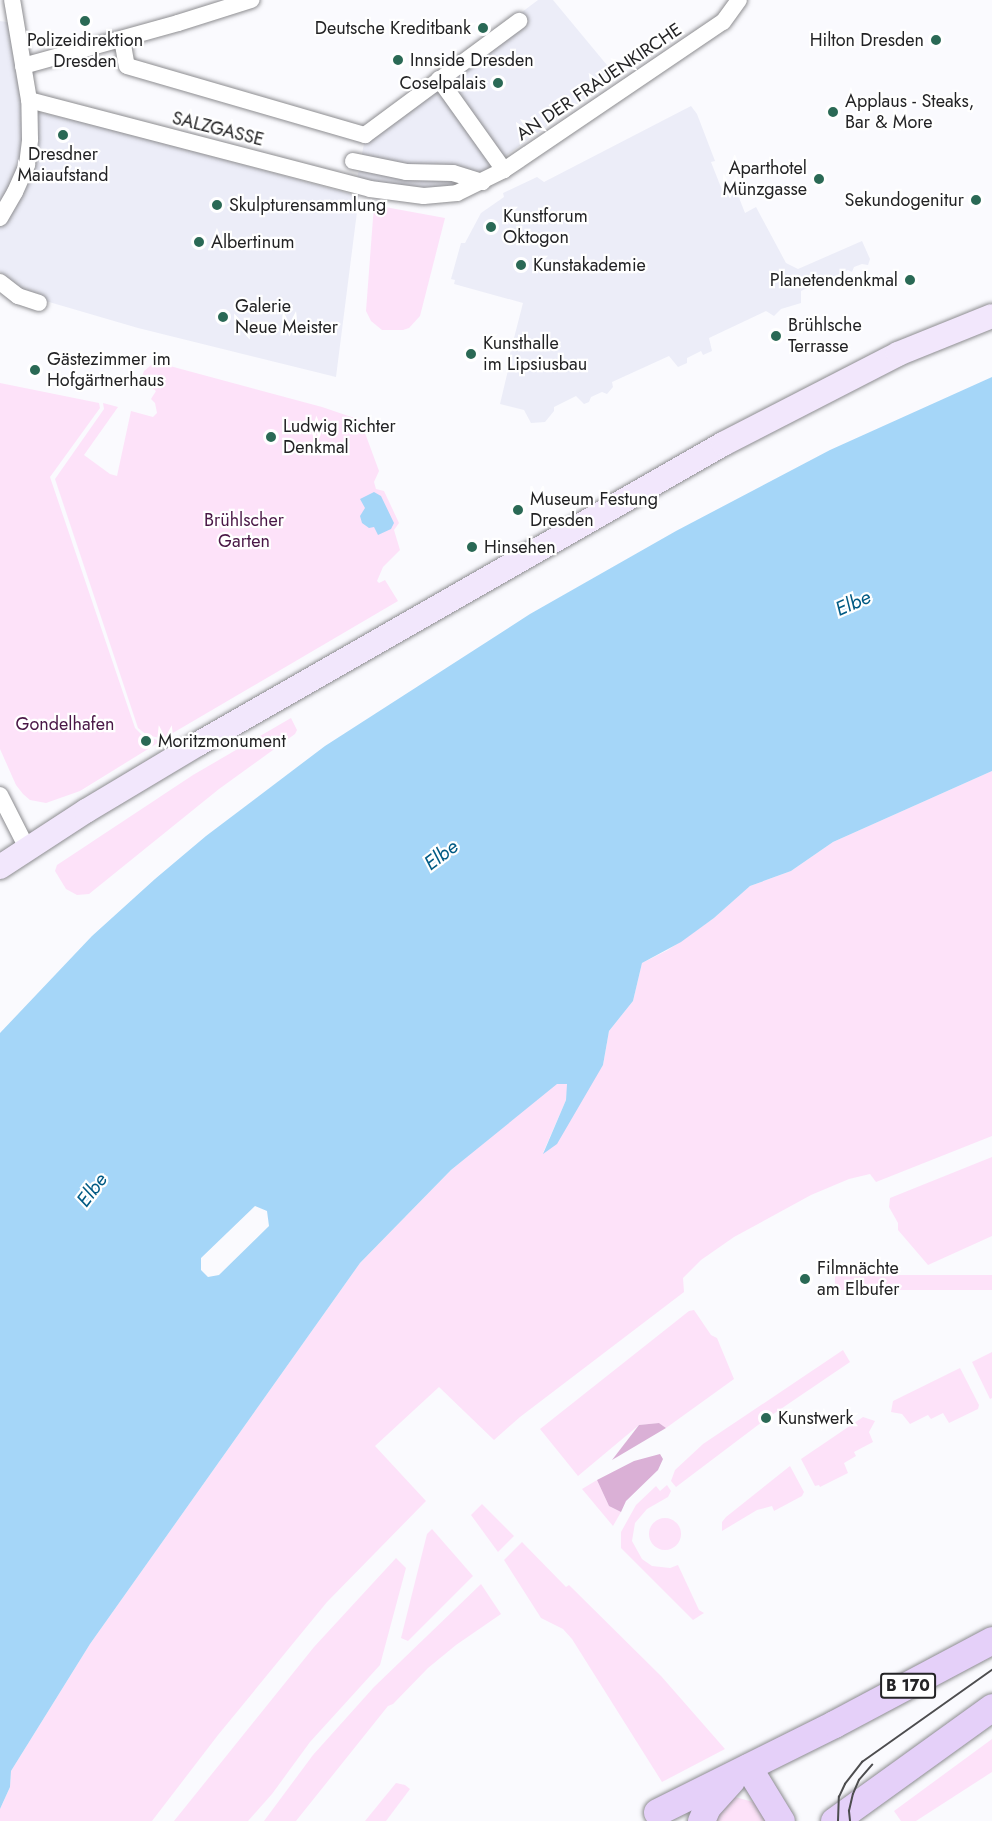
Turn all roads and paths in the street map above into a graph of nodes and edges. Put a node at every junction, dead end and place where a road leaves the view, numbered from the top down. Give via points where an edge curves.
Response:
1 (12, 0) edge
2 (251, 0) edge
3 (739, 0) edge
4 (519, 21) dead end
5 (122, 39) junction
6 (23, 66) junction
7 (439, 79) junction
8 (29, 100) junction
9 (359, 133) junction
10 (353, 162) junction
11 (504, 170) junction
12 (348, 182) junction
13 (483, 182) junction
14 (0, 218) edge
15 (0, 282) edge
16 (39, 303) dead end
17 (992, 316) edge
18 (0, 795) edge
19 (27, 848) junction
20 (0, 867) edge
21 (992, 1640) edge
22 (992, 1707) edge
23 (748, 1767) junction
24 (652, 1817) edge
25 (701, 1821) edge
26 (781, 1821) edge
27 (834, 1821) edge

1 - 6 street
2 - 5 street
3 - 11 street, AN DER FRAUENKIRCHE via 723,22
4 - 7 street
5 - 6 street
5 - 9 street, SALZGASSE via 127,66
6 - 8 street
7 - 9 street via 365,135
7 - 11 street
8 - 12 street, SALZGASSE
8 - 14 street via 27,165
9 - 10 street
10 - 12 street
10 - 13 street via 406,172 453,173
11 - 13 street, AN DER FRAUENKIRCHE
12 - 13 street, SALZGASSE via 395,194 424,196 457,193
15 - 16 street via 18,296
17 - 19 main road via 906,350 723,444 358,651
18 - 19 street
19 - 20 main road
21 - 23 main road, B 170
22 - 27 main road
23 - 24 main road
23 - 25 main road via 716,1794
23 - 26 main road

